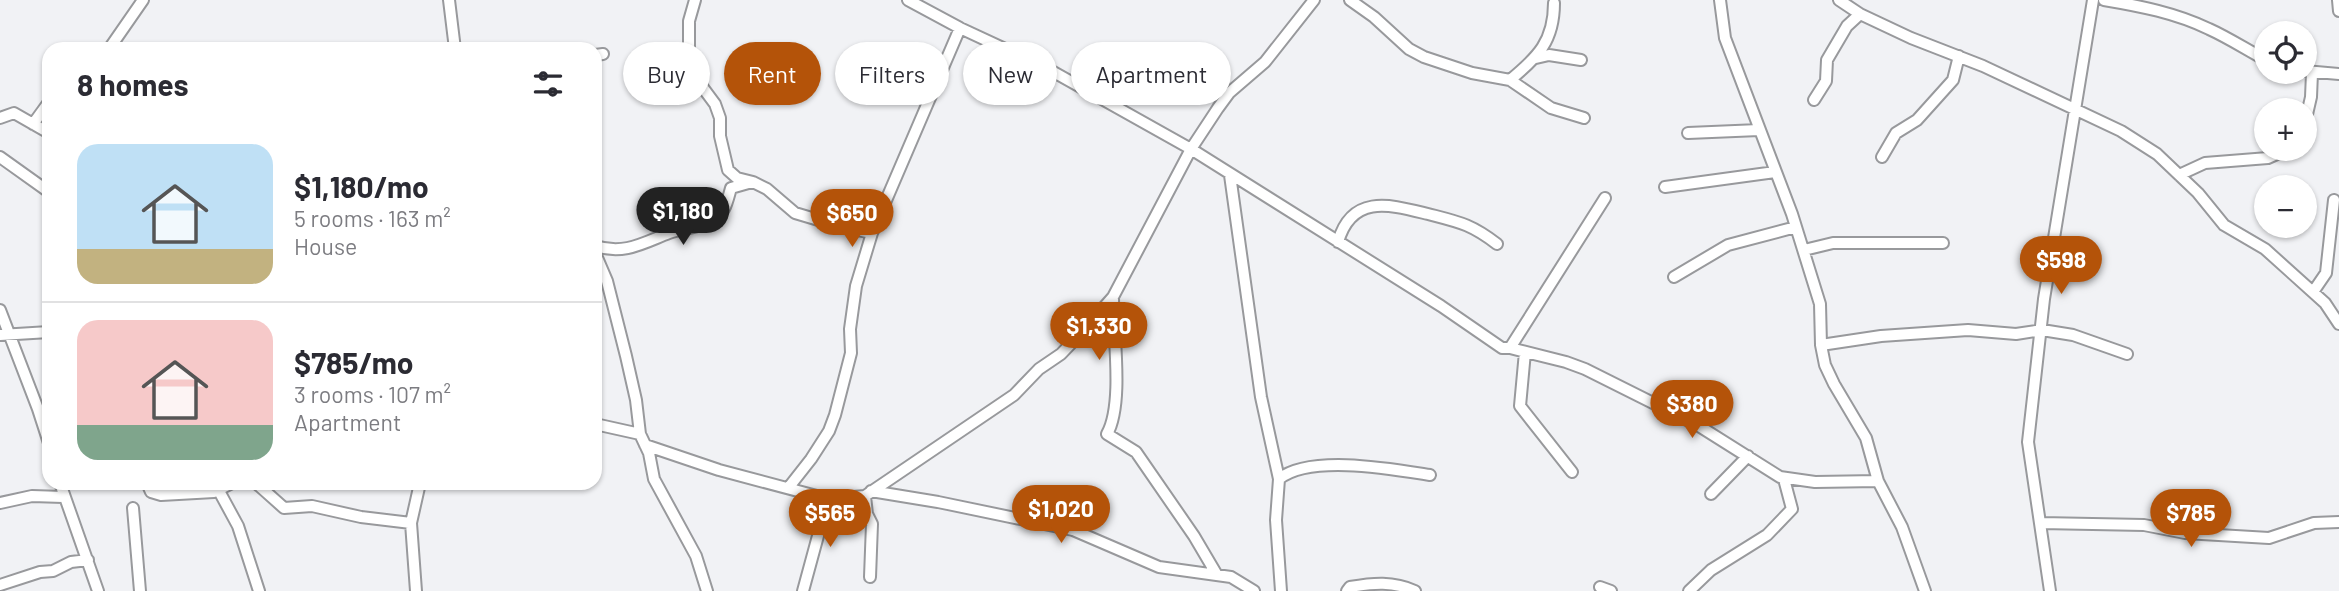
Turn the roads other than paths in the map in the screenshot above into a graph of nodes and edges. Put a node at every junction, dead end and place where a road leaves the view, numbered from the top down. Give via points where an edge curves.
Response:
1 (143, 0) edge
2 (449, 0) edge
3 (695, 0) edge
4 (908, 0) edge
5 (1314, 0) edge
6 (1350, 0) edge
7 (1720, 0) edge
8 (1839, 0) edge
9 (2093, 0) edge
10 (2104, 0) edge
11 (2337, 0) edge
12 (1554, 3) dead end
13 (2339, 11) edge
14 (1860, 14) junction
15 (960, 28) junction
16 (115, 42) edge
17 (454, 42) edge
18 (2254, 53) edge
19 (1959, 56) junction
20 (1536, 58) junction
21 (1581, 60) dead end
22 (2317, 73) edge
23 (2339, 74) edge
24 (1510, 80) junction
25 (1814, 100) dead end
26 (2076, 110) junction
27 (42, 112) edge
28 (0, 118) edge
29 (1584, 118) dead end
30 (33, 124) junction
31 (42, 129) edge
32 (1759, 131) junction
33 (1688, 133) dead end
34 (1191, 149) junction
35 (0, 157) edge
36 (1882, 157) dead end
37 (2254, 159) edge
38 (1775, 172) junction
39 (1230, 175) junction
40 (2179, 175) junction
41 (753, 181) junction
42 (42, 187) edge
43 (1665, 187) dead end
44 (1605, 198) dead end
45 (2334, 200) dead end
46 (1796, 227) junction
47 (872, 233) junction
48 (1338, 242) junction
49 (1943, 243) dead end
50 (1497, 244) dead end
51 (602, 247) edge
52 (1804, 250) junction
53 (602, 269) edge
54 (1674, 277) dead end
55 (2313, 292) junction
56 (1113, 297) junction
57 (0, 310) edge
58 (2339, 324) edge
59 (2042, 330) junction
60 (42, 332) edge
61 (4, 335) edge
62 (1821, 345) junction
63 (1510, 348) junction
64 (1525, 352) junction
65 (2127, 354) dead end
66 (42, 421) edge
67 (602, 426) edge
68 (642, 440) junction
69 (1748, 456) junction
70 (1572, 472) dead end
71 (1430, 475) dead end
72 (1784, 478) junction
73 (1279, 479) junction
74 (1878, 481) junction
75 (789, 487) junction
76 (62, 490) edge
77 (149, 490) edge
78 (264, 490) edge
79 (418, 490) edge
80 (219, 491) joint
81 (868, 493) junction
82 (1711, 494) dead end
83 (63, 497) junction
84 (828, 499) junction
85 (0, 503) edge
86 (133, 508) dead end
87 (2339, 522) edge
88 (411, 523) junction
89 (2041, 523) junction
90 (88, 560) junction
91 (1217, 575) junction
92 (870, 577) dead end
93 (0, 585) edge
94 (1600, 587) dead end
95 (706, 590) edge
96 (98, 591) edge
97 (140, 591) edge
98 (259, 591) edge
99 (416, 591) edge
100 (803, 591) edge
101 (1254, 591) edge
102 (1281, 591) edge
103 (1347, 591) edge
104 (1415, 591) edge
105 (1611, 591) edge
106 (1689, 591) edge
107 (1924, 591) edge
108 (2050, 591) edge

1 - 16 street
2 - 17 street
3 - 41 street via 689,69 715,104 728,170 737,178
4 - 15 street
5 - 34 street via 1265,62 1229,93
6 - 24 street via 1424,57 1472,74
7 - 32 street via 1725,38
8 - 14 street
9 - 26 street
10 - 18 street via 2181,17
11 - 13 street
12 - 20 street via 1554,22
14 - 19 street
14 - 25 street via 1847,26 1827,60 1826,81
15 - 34 street via 1050,70
15 - 47 street
19 - 26 street
19 - 36 street via 1953,80 1917,120 1896,133
20 - 21 street via 1549,55
20 - 24 street
22 - 23 street
24 - 29 street via 1551,108
26 - 40 street via 2121,131
26 - 59 street
27 - 30 street
28 - 30 street via 14,113
30 - 31 street
32 - 33 street
32 - 38 street
34 - 39 street
34 - 56 street
35 - 42 street
37 - 40 street via 2205,163
38 - 43 street
38 - 46 street
39 - 48 street
39 - 73 street via 1261,397
40 - 55 street via 2224,225 2265,249
41 - 47 street via 795,213
41 - 51 street via 731,188 724,210 704,225 638,246
44 - 63 street
45 - 55 street via 2326,273
46 - 52 street
46 - 54 street via 1728,245
47 - 75 street via 856,286 851,353 841,400 829,431
48 - 50 street via 1353,216 1387,204 1477,228
48 - 63 street via 1502,348
49 - 52 street via 1833,243
52 - 62 street via 1820,304
53 - 68 street via 626,356
55 - 58 street
56 - 81 street via 1061,354 1014,395
56 - 91 street via 1116,405 1107,434 1136,452
57 - 61 street
59 - 62 street via 2016,334 1968,330
59 - 65 street via 2073,335
59 - 89 street via 2028,442
60 - 61 street
61 - 66 street
62 - 74 street via 1834,384 1866,438
63 - 64 street
64 - 69 street via 1585,369
64 - 70 street via 1520,407
67 - 68 street
68 - 75 street via 749,479
68 - 95 street via 654,479 696,556
69 - 72 street
69 - 82 street
71 - 73 street via 1331,465 1303,467
72 - 74 street
72 - 106 street via 1792,509 1767,535 1711,569
73 - 102 street via 1276,520
74 - 107 street via 1902,527
75 - 84 street
76 - 83 street
77 - 80 street via 153,494
78 - 88 street via 284,508 312,506
79 - 88 street
80 - 98 street via 238,526
81 - 84 street
81 - 91 street via 938,502 1073,530 1158,567
81 - 92 street
83 - 85 street via 32,496
83 - 90 street
84 - 100 street
86 - 97 street
87 - 89 street via 2314,523 2269,538 2185,533 2144,525
88 - 99 street
89 - 108 street
90 - 93 street
90 - 96 street
91 - 101 street via 1231,577
94 - 105 street
103 - 104 street via 1381,582

